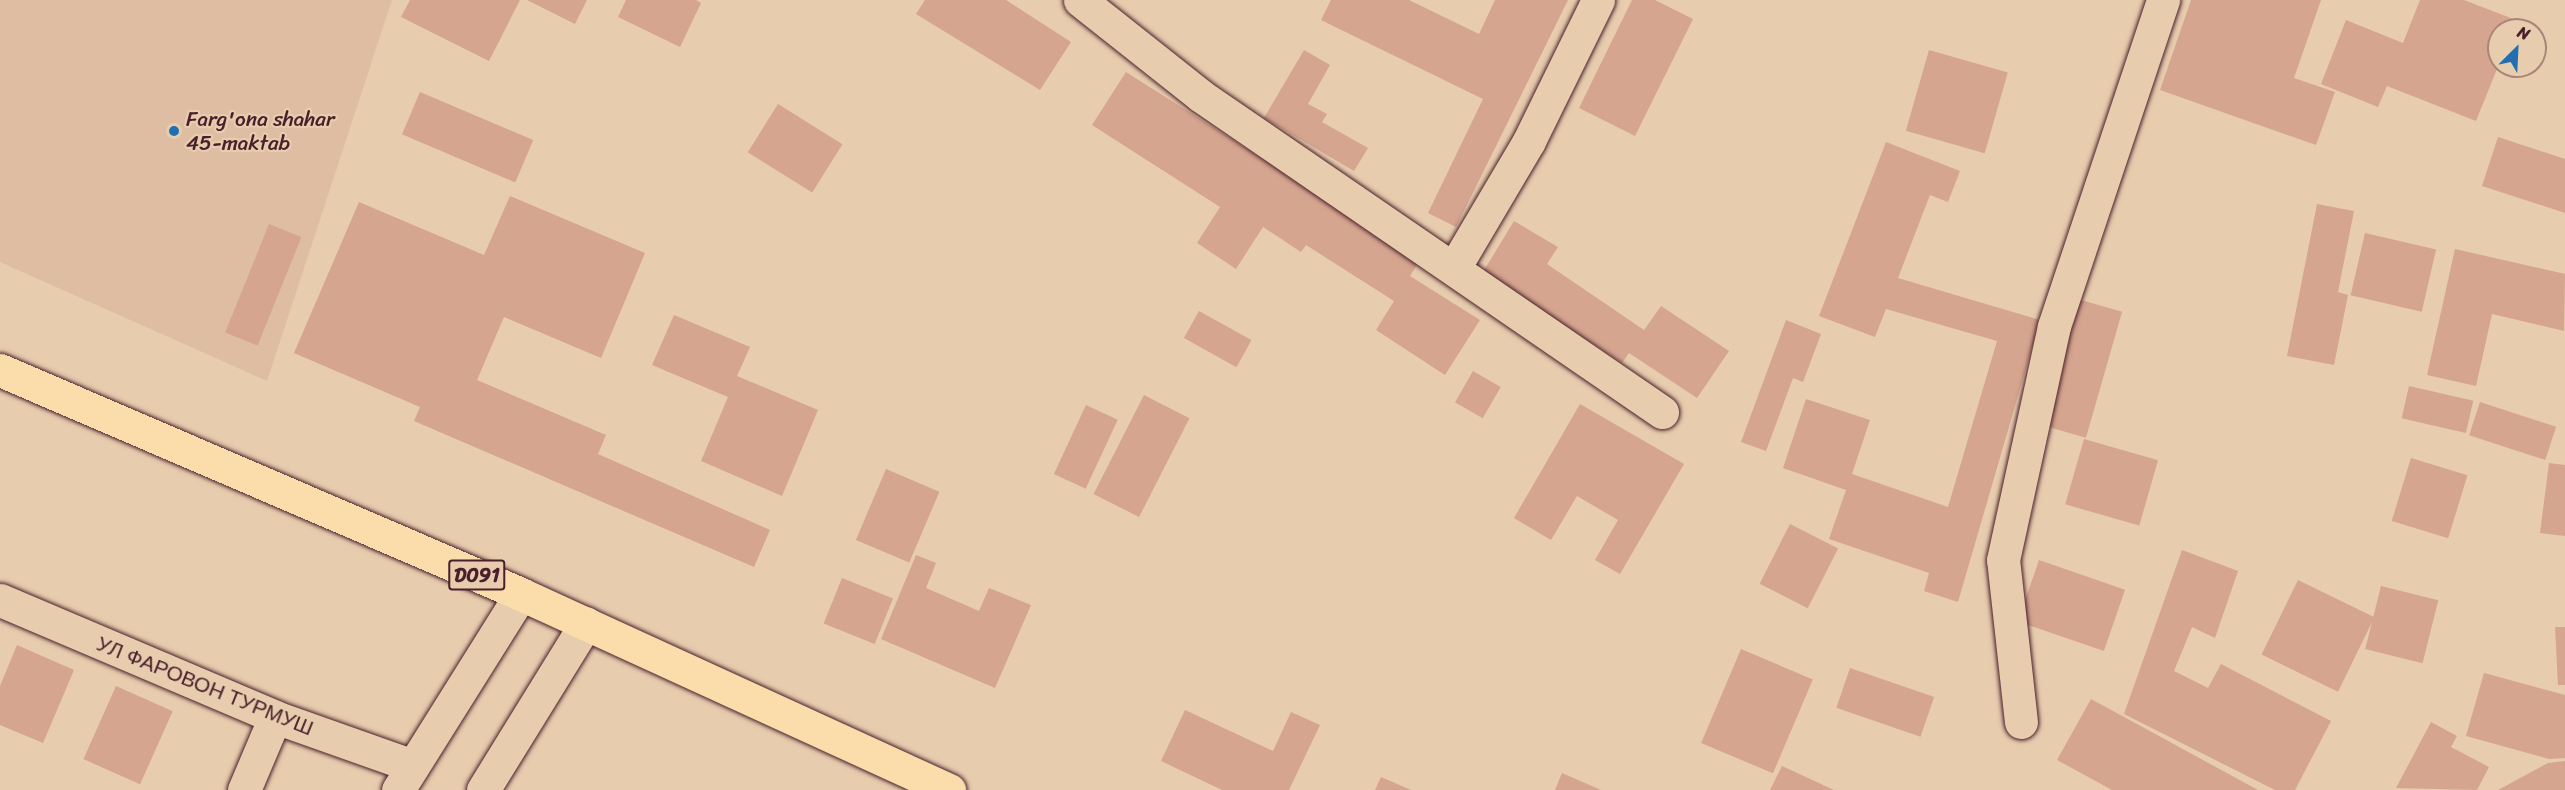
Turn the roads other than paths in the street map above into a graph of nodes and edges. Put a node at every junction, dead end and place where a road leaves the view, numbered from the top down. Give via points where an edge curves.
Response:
1 (1080, 0) edge
2 (1598, 0) edge
3 (2163, 0) edge
4 (1454, 267) junction
5 (0, 370) edge
6 (1662, 412) dead end
7 (521, 594) junction
8 (0, 600) edge
9 (586, 623) junction
10 (275, 717) junction
11 (2021, 722) dead end
12 (406, 778) edge
13 (244, 790) edge
14 (483, 790) edge
15 (949, 790) edge

1 - 4 street via 1201,96
2 - 4 street via 1529,141
3 - 11 street via 2054,326 2003,560
4 - 6 street
5 - 7 main road, D091
7 - 9 main road, D091
7 - 12 street
8 - 10 street, УЛ ФАРОВОН ТУРМУШ
9 - 14 street
9 - 15 main road, D091
10 - 12 street, УЛ ФАРОВОН ТУРМУШ
10 - 13 street

